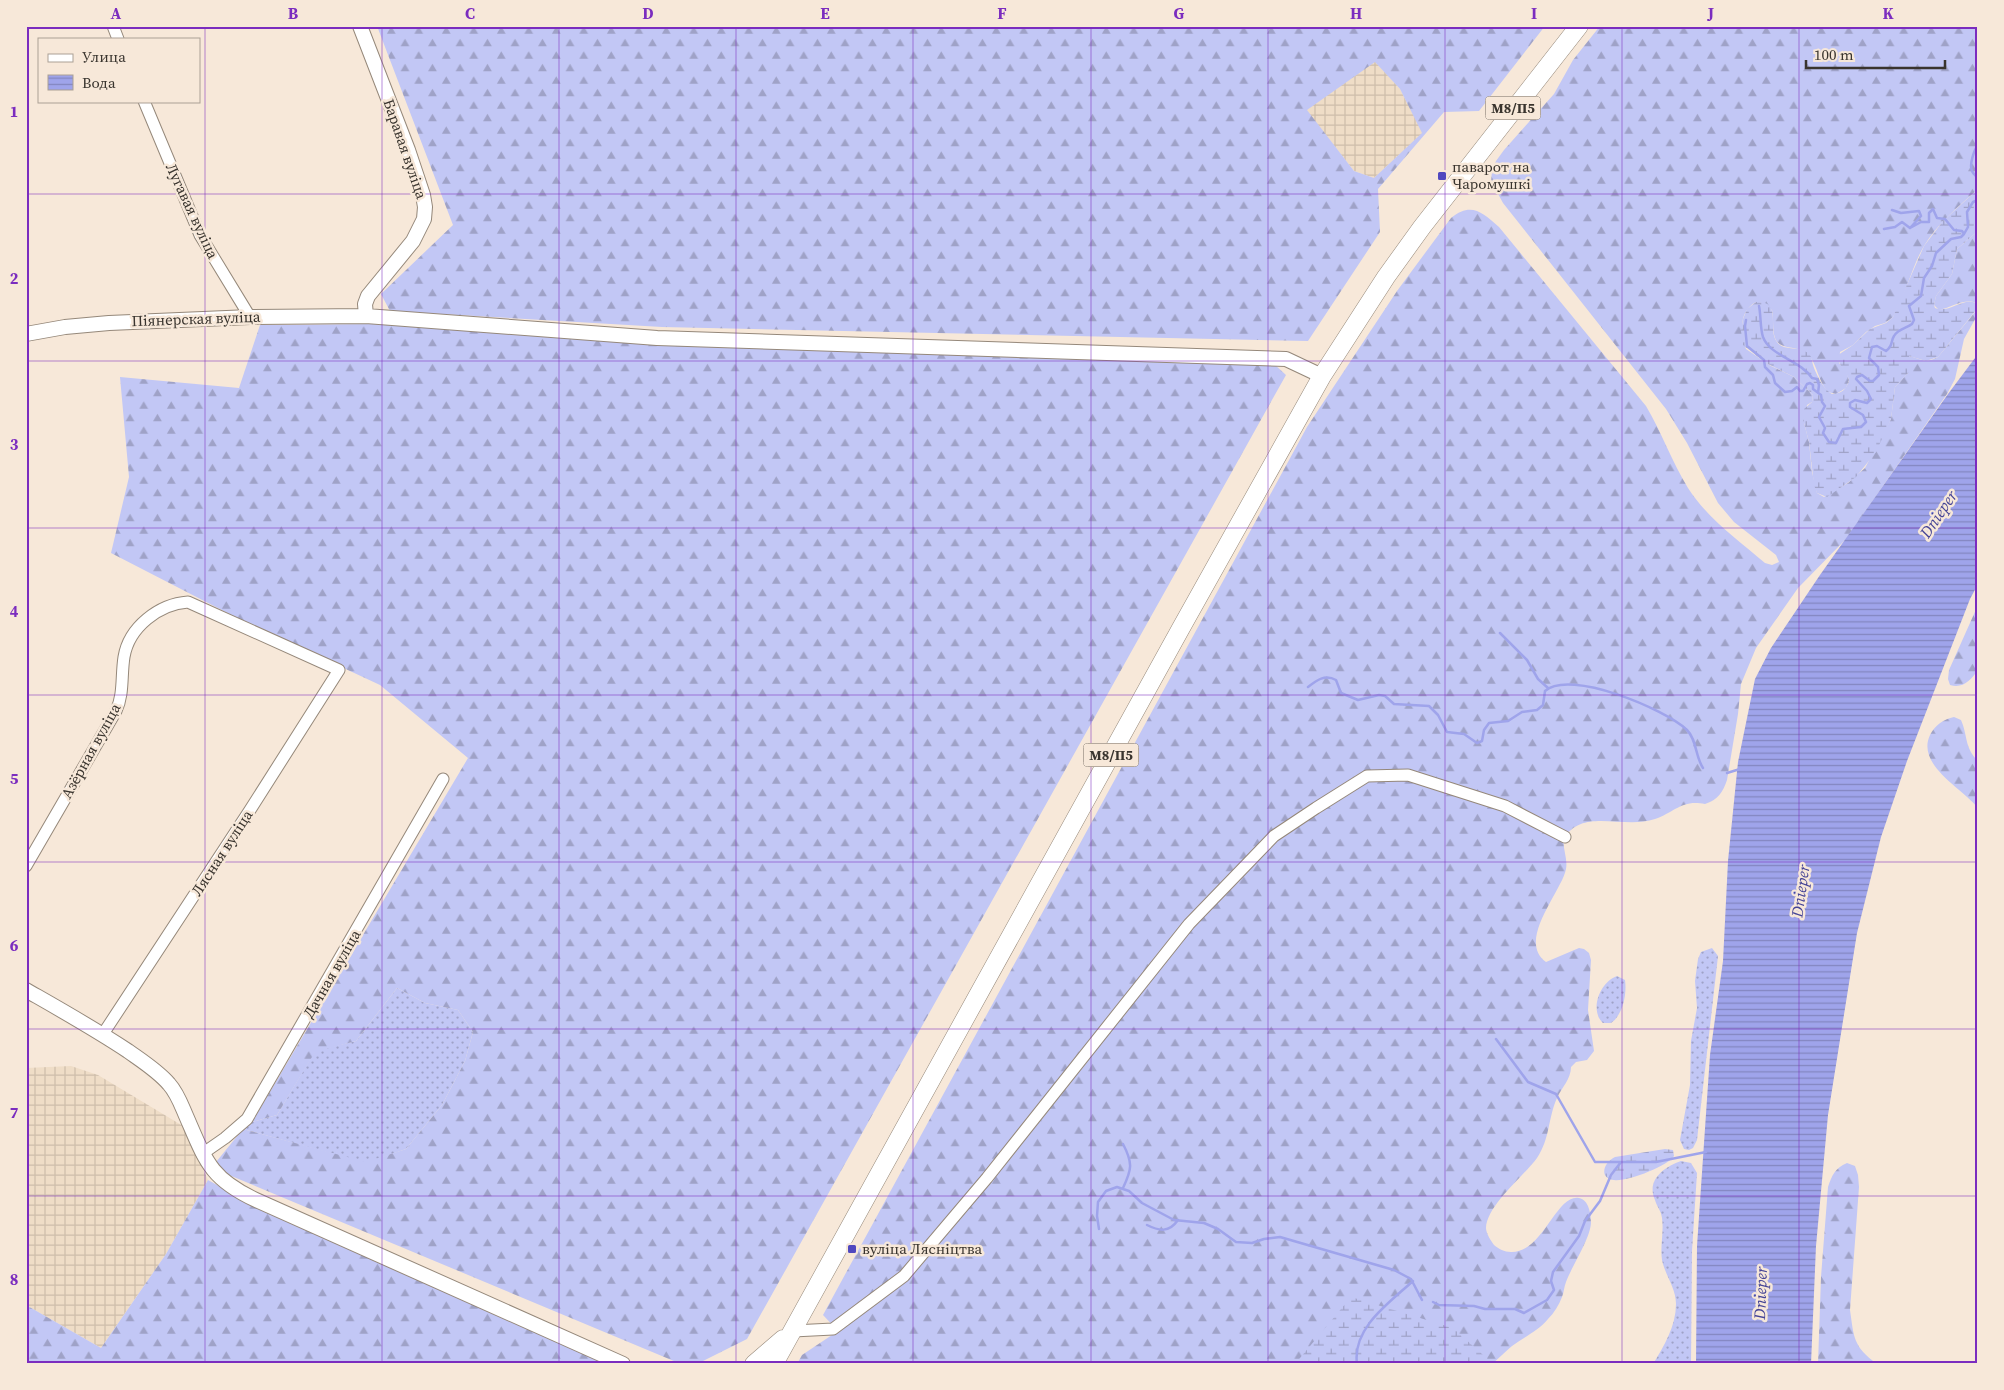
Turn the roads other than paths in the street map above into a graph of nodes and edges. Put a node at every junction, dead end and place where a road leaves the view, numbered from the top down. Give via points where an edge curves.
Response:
1 (113, 26) edge
2 (360, 26) edge
3 (1579, 26) edge
4 (118, 38) edge
5 (144, 102) edge
6 (366, 316) junction
7 (250, 317) junction
8 (26, 334) edge
9 (1322, 376) junction
10 (188, 602) joint
11 (443, 779) dead end
12 (1566, 837) dead end
13 (26, 866) edge
14 (26, 990) edge
15 (103, 1034) junction
16 (202, 1154) junction
17 (793, 1331) junction
18 (623, 1364) edge
19 (754, 1364) edge
20 (774, 1364) edge

1 - 4 street
2 - 6 street, Баравая вуліца via 408,150 425,207 424,219 413,241 368,296 364,304
3 - 9 main road, М8/П5 via 1396,263
5 - 7 street, Лугавая вуліца via 200,235
6 - 7 street, Піянерская вуліца
6 - 9 street, Піянерская вуліца via 657,338 1286,359
7 - 8 street, Піянерская вуліца via 109,323
9 - 17 main road, М8/П5
10 - 13 street, Азёрная вуліца via 166,606 154,613 135,634 124,656 122,693 116,711
10 - 15 street, Лясная вуліца via 339,670
11 - 16 street, Дачная вуліца via 247,1119
12 - 17 street via 1505,806 1408,774 1367,776 1316,808 1274,836 1189,924 987,1178 904,1276 833,1329
14 - 15 street
15 - 16 street via 155,1070 171,1086
16 - 18 street via 218,1176 242,1193
17 - 19 main road
17 - 20 main road, М8/П5

